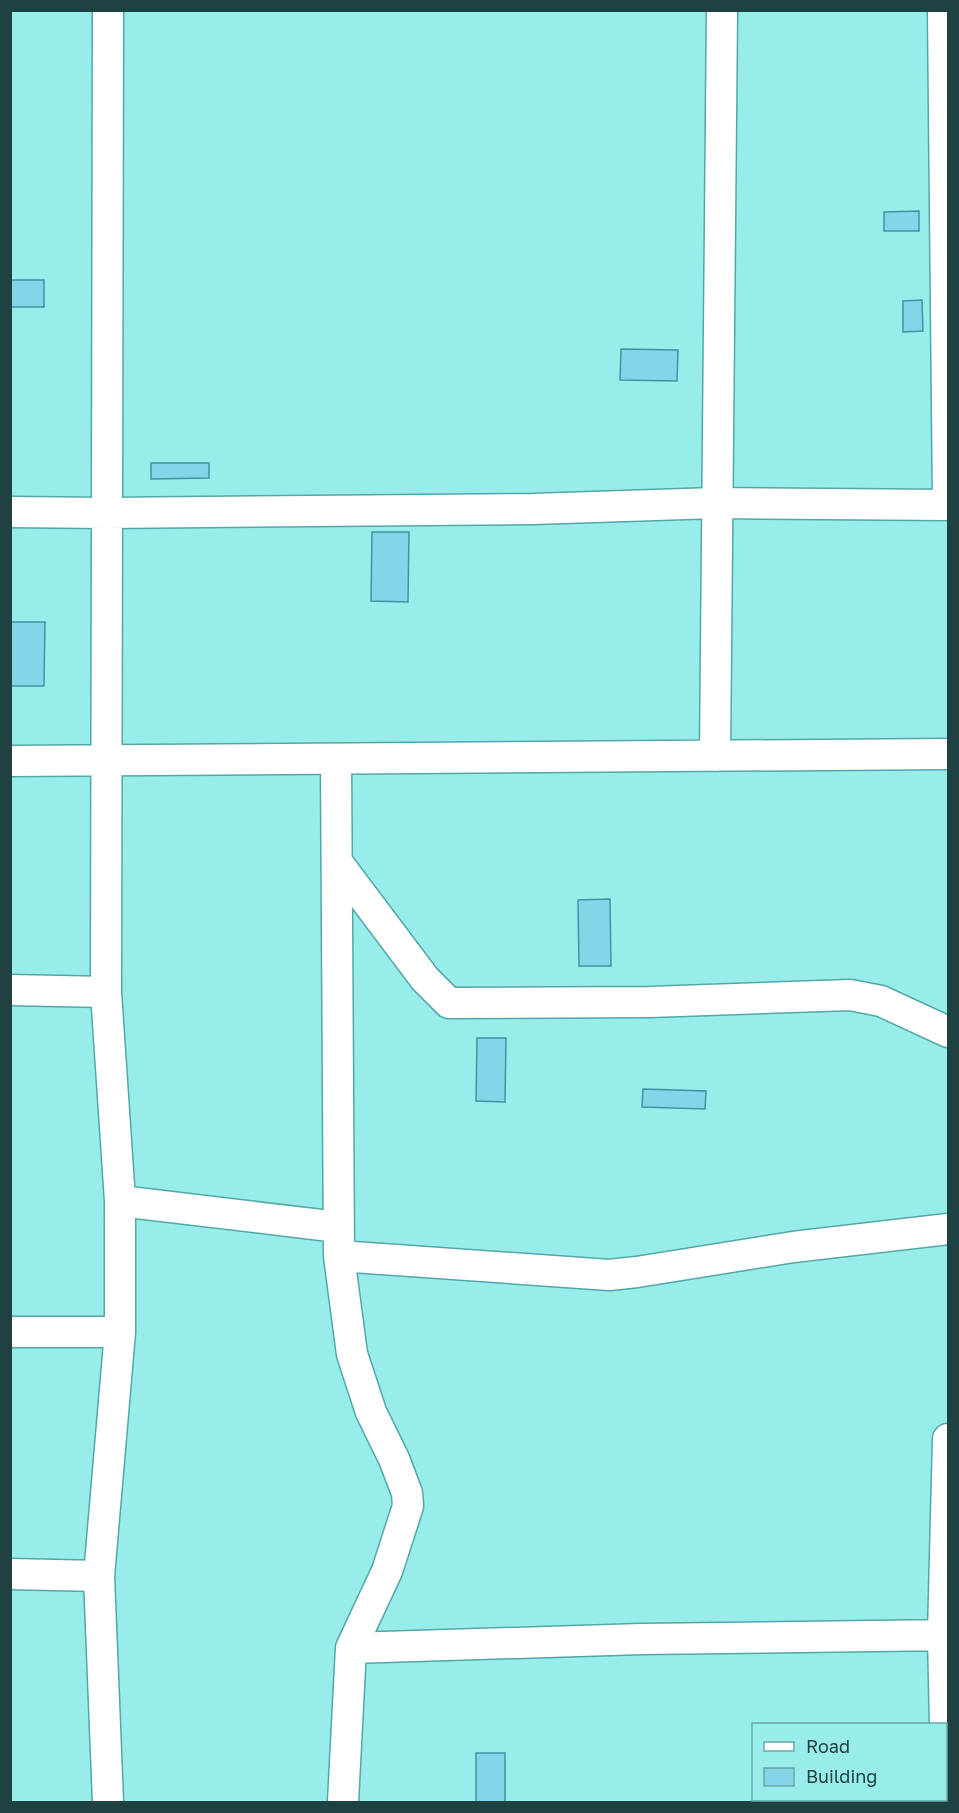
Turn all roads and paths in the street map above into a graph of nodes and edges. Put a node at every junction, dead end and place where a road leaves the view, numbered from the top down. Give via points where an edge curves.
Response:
1 (108, 10) edge
2 (722, 10) edge
3 (943, 10) edge
4 (716, 503) junction
5 (948, 504) edge
6 (10, 512) edge
7 (107, 513) junction
8 (948, 754) edge
9 (716, 756) junction
10 (336, 759) junction
11 (10, 761) edge
12 (107, 761) junction
13 (337, 862) junction
14 (10, 990) edge
15 (106, 992) junction
16 (948, 1032) edge
17 (120, 1201) junction
18 (948, 1229) edge
19 (338, 1242) junction
20 (10, 1332) edge
21 (120, 1332) junction
22 (948, 1439) edge
23 (10, 1574) edge
24 (99, 1576) junction
25 (946, 1635) edge
26 (351, 1648) junction
27 (945, 1723) edge
28 (108, 1803) edge
29 (344, 1803) edge

1 - 7 street
2 - 4 street
3 - 5 street
4 - 5 street
4 - 7 street
4 - 9 street
6 - 7 street
7 - 12 street
8 - 9 street
9 - 10 street
10 - 12 street
10 - 13 street
11 - 12 street
12 - 15 street
13 - 16 street via 425,979 455,1005 850,994 881,1001
13 - 19 street
14 - 15 street
15 - 17 street
17 - 19 street
17 - 21 street
18 - 19 street via 793,1246 609,1275
19 - 26 street via 352,1354 371,1412 407,1492 408,1506 387,1571
20 - 21 street
21 - 24 street
22 - 25 street
23 - 24 street
24 - 28 street
25 - 26 street
25 - 27 street
26 - 29 street

